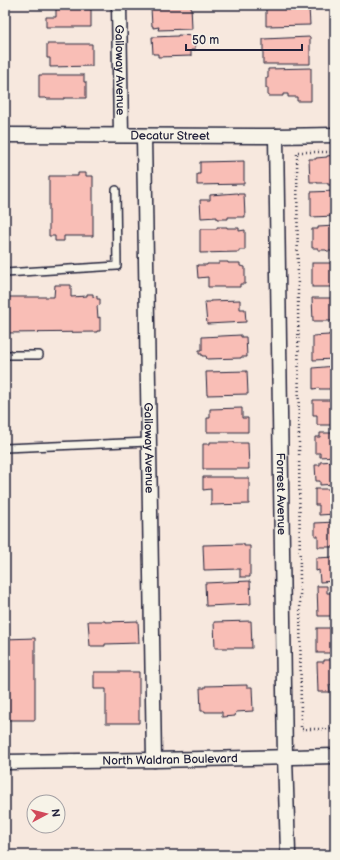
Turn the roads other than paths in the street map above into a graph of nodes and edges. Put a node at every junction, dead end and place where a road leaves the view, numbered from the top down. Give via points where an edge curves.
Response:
1 (119, 5) edge
2 (5, 135) edge
3 (121, 135) junction
4 (335, 135) edge
5 (144, 136) junction
6 (276, 136) junction
7 (116, 190) dead end
8 (5, 273) edge
9 (5, 355) edge
10 (39, 355) dead end
11 (149, 442) junction
12 (5, 448) edge
13 (285, 756) junction
14 (335, 756) edge
15 (154, 760) junction
16 (5, 762) edge
17 (288, 852) dead end

1 - 3 street, Galloway Avenue
2 - 3 street, Decatur Street
3 - 5 street, Decatur Street
4 - 6 street, Decatur Street
5 - 6 street, Decatur Street
5 - 11 street, Galloway Avenue
6 - 13 street, Forrest Avenue
7 - 8 lane via 117,266
9 - 10 lane
11 - 12 lane
11 - 15 street, Galloway Avenue
13 - 14 street, North Waldran Boulevard
13 - 15 street, North Waldran Boulevard
13 - 17 street, Forrest Avenue
15 - 16 street, North Waldran Boulevard

